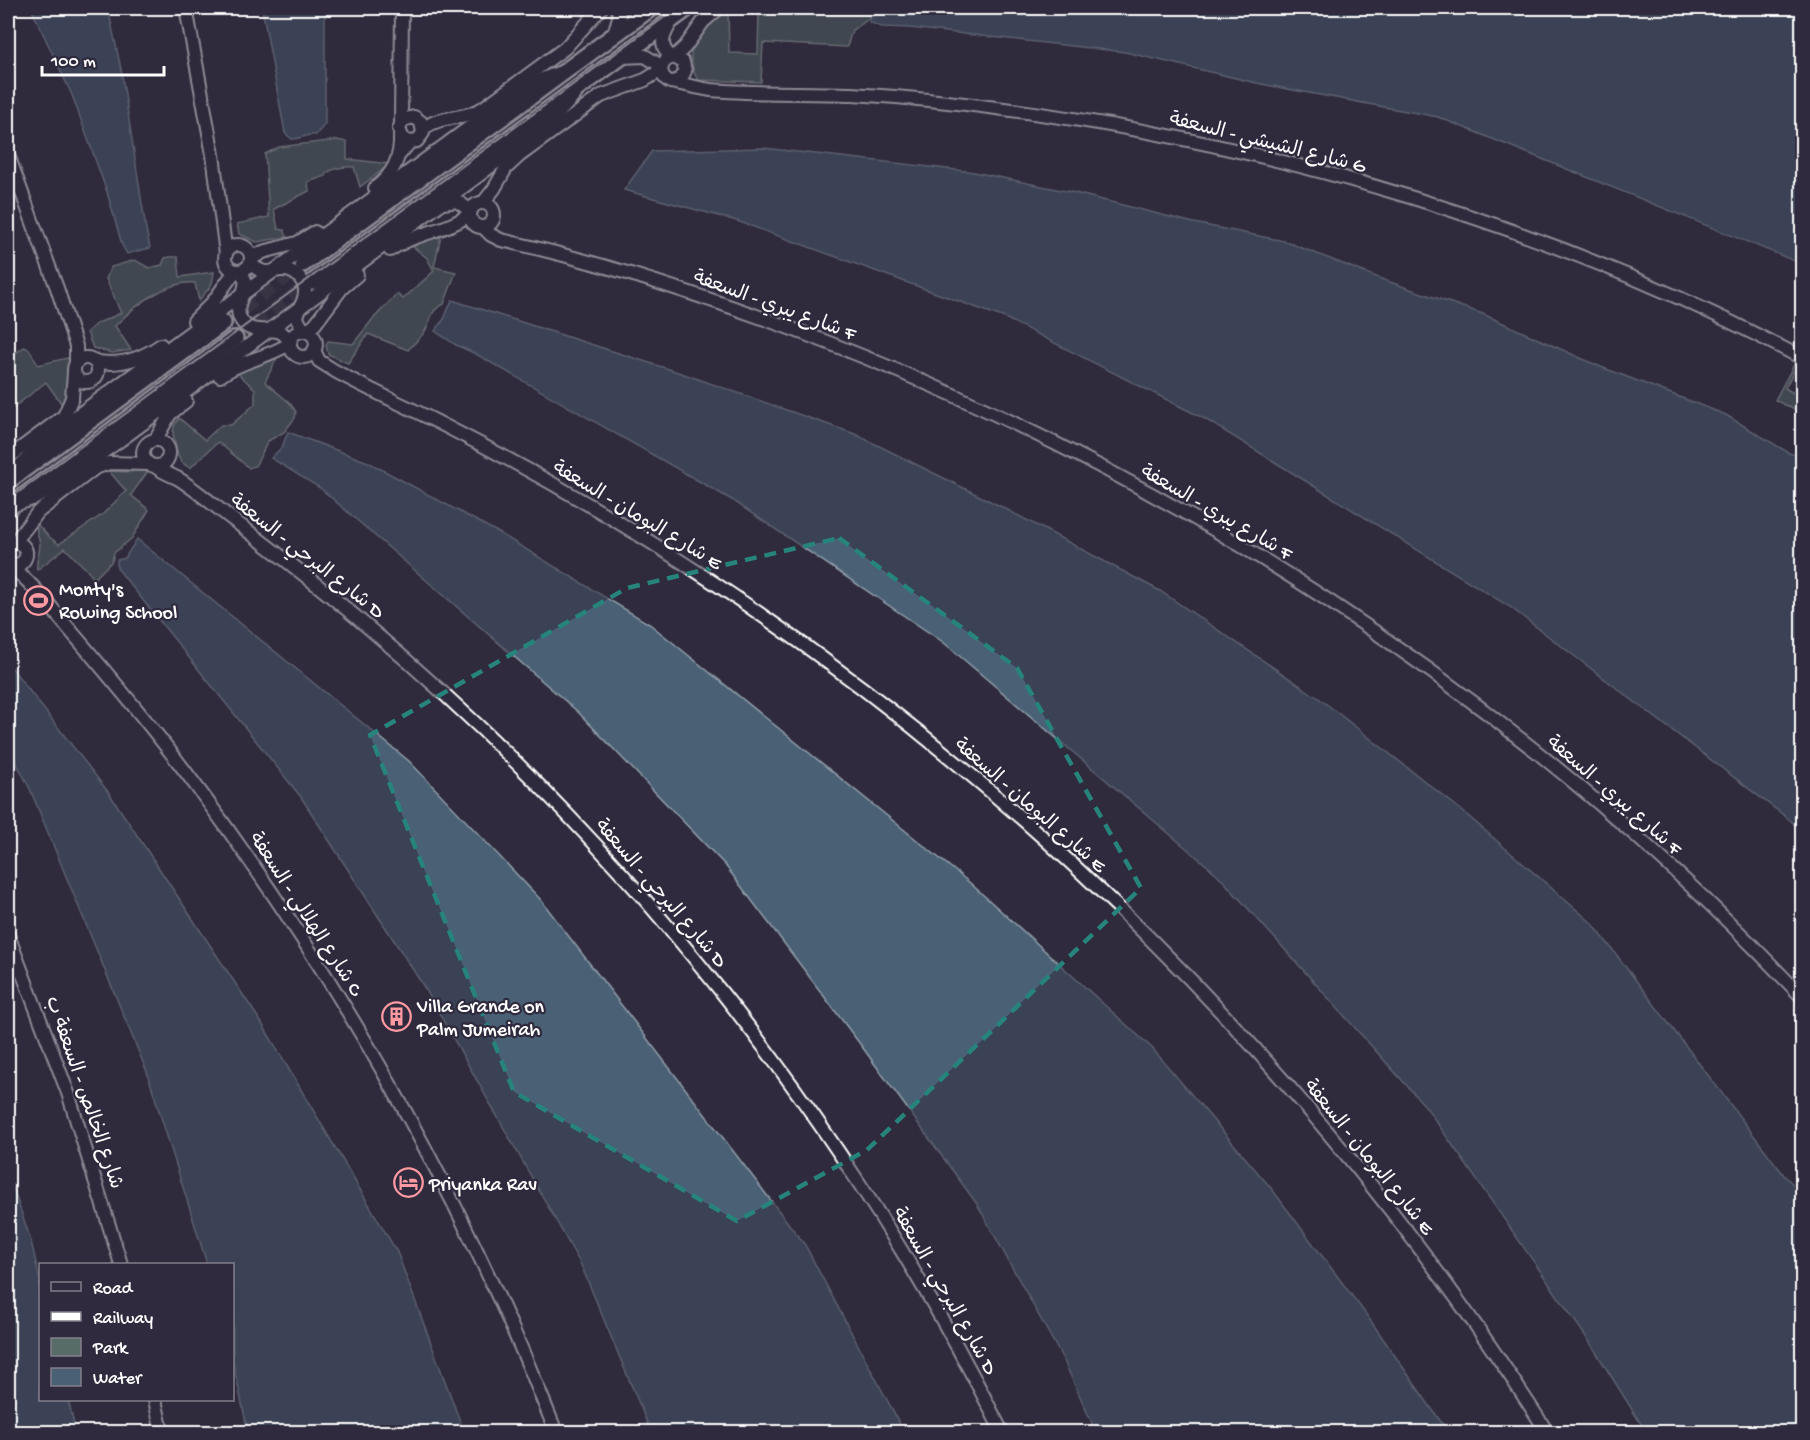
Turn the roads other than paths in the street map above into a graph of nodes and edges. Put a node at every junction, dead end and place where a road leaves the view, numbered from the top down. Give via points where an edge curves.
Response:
1 (186, 8) edge
2 (402, 8) edge
3 (601, 8) edge
4 (618, 8) edge
5 (651, 8) edge
6 (688, 8) edge
7 (719, 8) edge
8 (593, 13) edge
9 (674, 17) junction
10 (614, 35) junction
11 (691, 38) junction
12 (620, 57) junction
13 (673, 57) junction
14 (661, 68) junction
15 (685, 69) junction
16 (566, 71) junction
17 (645, 80) junction
18 (585, 82) junction
19 (670, 82) junction
20 (699, 87) junction
21 (401, 95) junction
22 (401, 123) junction
23 (420, 123) junction
24 (408, 140) junction
25 (449, 143) junction
26 (8, 155) edge
27 (426, 160) junction
28 (474, 179) junction
29 (436, 206) junction
30 (481, 215) junction
31 (222, 225) junction
32 (246, 254) junction
33 (303, 264) tunnel mouth
34 (232, 265) junction
35 (276, 271) junction
36 (313, 282) tunnel mouth
37 (244, 293) junction
38 (299, 309) junction
39 (223, 323) tunnel mouth
40 (267, 331) junction
41 (309, 337) junction
42 (235, 339) tunnel mouth
43 (74, 341) junction
44 (293, 349) junction
45 (1798, 356) dead end
46 (95, 366) junction
47 (79, 375) junction
48 (341, 375) junction
49 (120, 385) junction
50 (95, 402) junction
51 (148, 419) junction
52 (119, 441) junction
53 (154, 452) junction
54 (8, 458) edge
55 (8, 480) edge
56 (8, 508) edge
57 (15, 545) edge
58 (9, 565) edge
59 (29, 583) junction
60 (8, 935) edge
61 (1803, 997) edge
62 (121, 1263) edge
63 (155, 1401) edge
64 (162, 1432) edge
65 (556, 1432) edge
66 (1002, 1432) edge
67 (1547, 1432) edge

1 - 31 street
2 - 21 street
3 - 8 street
4 - 10 street
5 - 10 main road
6 - 9 main road
7 - 11 street
8 - 23 street via 565,48 483,108 469,115
9 - 12 main road
9 - 13 street via 662,40 665,51
10 - 16 main road
11 - 13 street
11 - 15 street
12 - 14 street via 645,56
12 - 18 main road
13 - 14 street via 665,60
13 - 15 street via 681,60
14 - 17 street
14 - 19 street
15 - 19 street via 679,81
15 - 20 street
16 - 25 street via 528,86
16 - 33 main road
17 - 19 street, شارع الشيشي - السعفة G
17 - 30 street via 609,92 514,159
18 - 28 street via 553,119
18 - 36 main road
19 - 20 street, شارع الشيشي - السعفة G
20 - 45 street, شارع الشيشي - السعفة G via 853,94 1000,108 1111,125 1256,155 1411,199 1551,246 1642,283
21 - 22 street
21 - 23 street
22 - 23 street via 407,118
22 - 24 street via 399,129
23 - 24 street via 422,136
23 - 25 street via 432,140
24 - 27 street via 421,147
24 - 32 street via 385,180 336,217 297,243
25 - 27 street
26 - 43 street
27 - 35 street
28 - 29 street
28 - 30 street via 470,191
29 - 30 street, شارع يبري - السعفة F via 453,201
29 - 38 street
30 - 41 street via 415,236 389,251 335,295
30 - 61 street, شارع يبري - السعفة F via 495,238 696,295 880,363 1030,431 1208,526 1376,633 1518,738 1653,851
31 - 32 street via 228,237
31 - 34 street
32 - 34 street via 246,269
32 - 34 street via 230,248
32 - 35 street via 262,271
34 - 37 street via 246,281
34 - 46 street via 222,289 201,315 159,347 136,359
35 - 37 street
35 - 38 street via 288,270 302,281 306,292
37 - 40 street via 238,309 241,321 250,329
37 - 49 street
38 - 40 street
38 - 41 street via 297,318
39 - 55 main road
40 - 44 street, شارع البومان - السعفة E via 282,332
40 - 51 street
41 - 44 street via 296,332
41 - 44 street via 307,356
41 - 48 street, شارع البومان - السعفة E via 320,361
42 - 56 main road
43 - 46 street
43 - 47 street
44 - 48 street, شارع البومان - السعفة E via 319,368
44 - 53 street via 233,367 178,407 167,419
46 - 47 street via 92,380
46 - 47 street via 82,358
46 - 49 street via 109,384
47 - 50 street via 94,390
47 - 54 street via 68,410
48 - 67 street, شارع البومان - السعفة E via 530,472 702,576 885,706 1031,827 1177,966 1312,1114 1430,1262
49 - 50 street
50 - 55 street via 44,442
51 - 52 street
51 - 53 street via 145,428
52 - 53 street via 132,441
52 - 56 street via 43,494
53 - 57 street via 132,462 96,468 38,512
53 - 66 street, شارع البرحي - السعفة D via 176,478 330,596 444,694 553,798 655,910 750,1027 837,1149 918,1277
57 - 58 street via 19,565
57 - 59 street
58 - 59 street, شارع الهلالي - السعفة C
59 - 65 street, شارع الهلالي - السعفة C via 115,682 188,775 324,972 385,1074 447,1190 494,1286
60 - 62 street, شارع الخالص - السعفة ب via 68,1093
63 - 64 street

